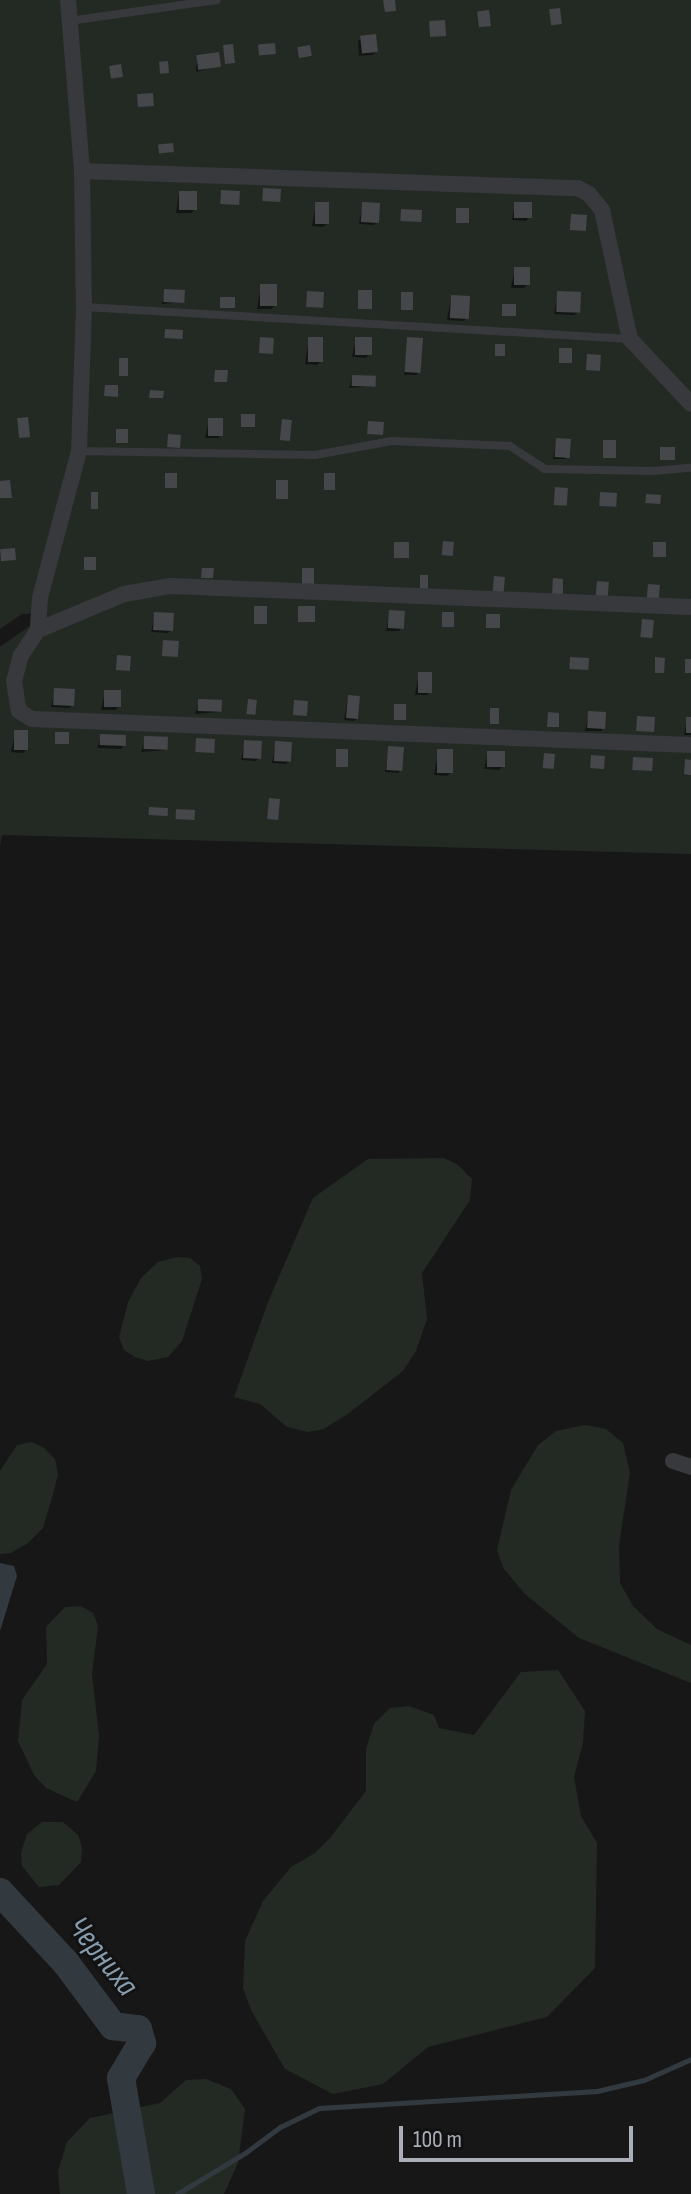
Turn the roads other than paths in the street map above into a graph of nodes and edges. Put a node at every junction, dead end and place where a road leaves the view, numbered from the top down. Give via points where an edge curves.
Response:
1 (68, 0) edge
2 (217, 0) edge
3 (69, 21) junction
4 (82, 171) junction
5 (84, 307) junction
6 (630, 339) junction
7 (691, 404) edge
8 (79, 451) junction
9 (691, 468) edge
10 (691, 607) edge
11 (38, 630) junction
12 (691, 745) edge
13 (673, 1461) dead end
14 (691, 1467) edge

1 - 3 street
2 - 3 lane
3 - 4 street
4 - 5 street
4 - 6 street via 578,188 602,210
5 - 6 lane
5 - 8 street
6 - 7 street
8 - 9 lane via 315,455 392,441 510,446 545,469
8 - 11 street via 40,598
10 - 11 street via 171,586 124,594
11 - 12 street via 21,655 14,681 19,711 32,719
13 - 14 street

